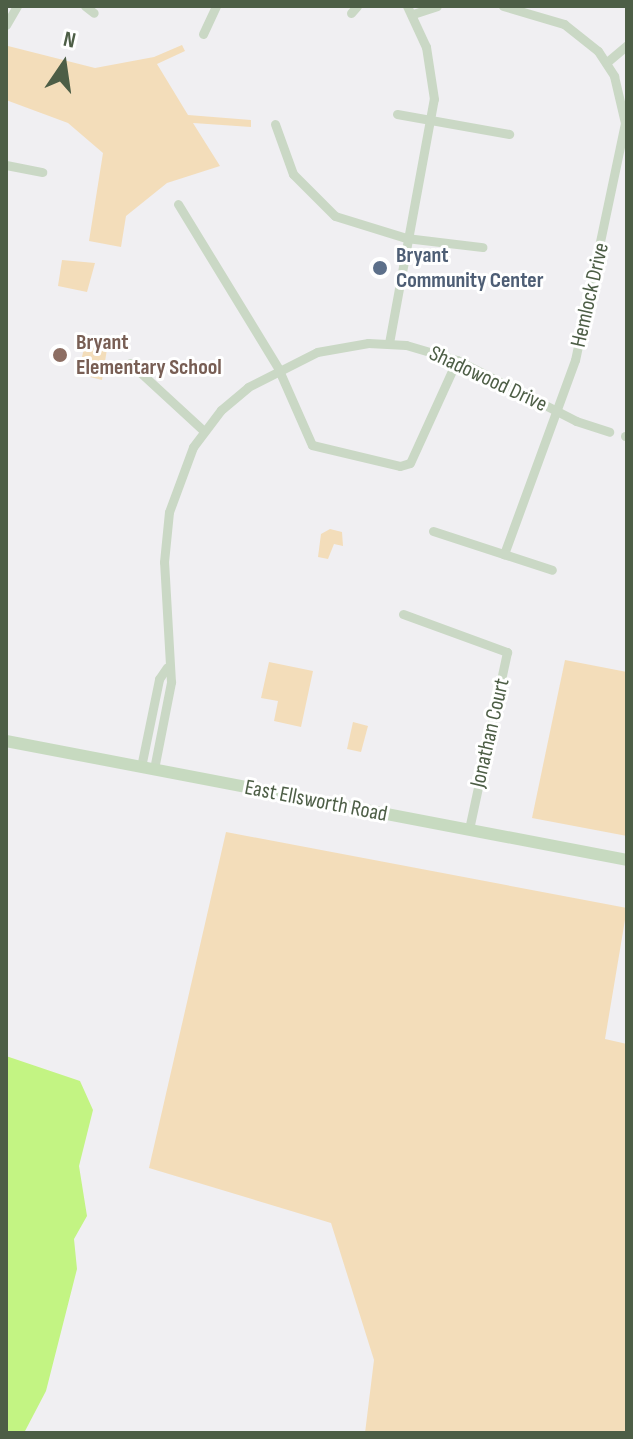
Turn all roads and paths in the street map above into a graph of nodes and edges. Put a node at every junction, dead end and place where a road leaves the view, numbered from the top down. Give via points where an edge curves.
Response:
1 (17, 6) edge
2 (85, 6) edge
3 (216, 6) edge
4 (437, 6) edge
5 (509, 6) edge
6 (410, 10) edge
7 (94, 13) dead end
8 (6, 25) edge
9 (203, 34) dead end
10 (627, 45) edge
11 (607, 62) junction
12 (397, 114) dead end
13 (432, 117) junction
14 (275, 124) dead end
15 (509, 134) dead end
16 (6, 165) edge
17 (42, 172) dead end
18 (178, 204) dead end
19 (406, 238) junction
20 (482, 247) dead end
21 (389, 343) junction
22 (457, 360) junction
23 (130, 363) dead end
24 (278, 368) junction
25 (553, 409) junction
26 (204, 431) junction
27 (609, 432) dead end
28 (433, 531) dead end
29 (504, 554) junction
30 (552, 570) dead end
31 (403, 614) dead end
32 (6, 741) edge
33 (148, 768) junction
34 (469, 830) junction
35 (627, 860) edge

1 - 8 street
2 - 7 street
3 - 9 street
4 - 6 street
5 - 11 street, Hemlock Drive via 564,24
6 - 13 street via 431,64
10 - 11 street
11 - 25 street, Hemlock Drive via 621,93 623,141 581,337
12 - 13 street
13 - 15 street
13 - 19 street
14 - 19 street via 284,158 316,202 351,224
16 - 17 street
18 - 24 street
19 - 20 street
19 - 21 street
21 - 22 street, Shadowood Drive
21 - 24 street, Shadowood Drive via 333,348
22 - 24 street via 415,458 405,466 312,445
22 - 25 street, Shadowood Drive
23 - 26 street
24 - 26 street, Shadowood Drive via 233,398
25 - 27 street, Shadowood Drive
25 - 29 street, Hemlock Drive
26 - 33 street, Shadowood Drive via 178,479 166,528 171,682
28 - 29 street
29 - 30 street
31 - 34 street, Jonathan Court via 507,652
32 - 33 main road, East Ellsworth Road
33 - 34 main road, East Ellsworth Road
34 - 35 main road, East Ellsworth Road

